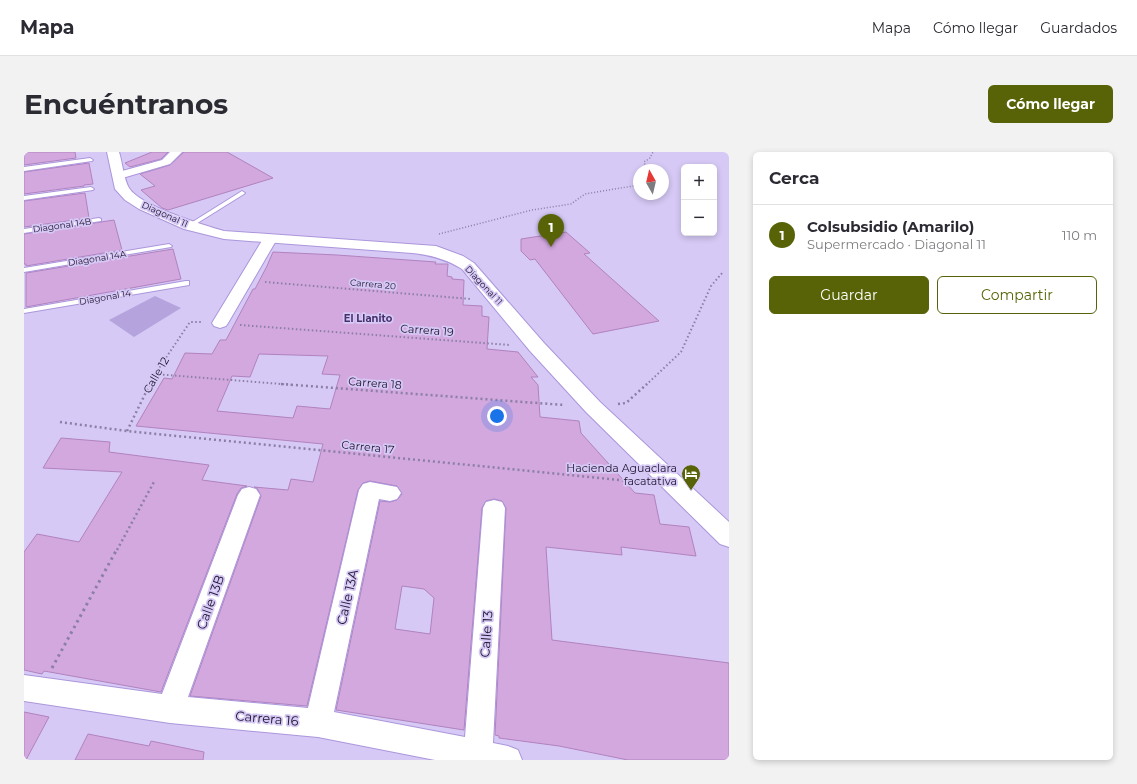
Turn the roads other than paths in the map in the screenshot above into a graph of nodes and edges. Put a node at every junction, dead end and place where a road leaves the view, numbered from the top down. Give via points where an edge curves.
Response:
1 (114, 152) edge
2 (176, 152) edge
3 (90, 160) dead end
4 (24, 169) edge
5 (119, 175) junction
6 (91, 189) dead end
7 (242, 193) dead end
8 (24, 198) edge
9 (99, 220) dead end
10 (189, 226) junction
11 (24, 231) edge
12 (270, 240) junction
13 (169, 246) dead end
14 (24, 270) edge
15 (186, 283) dead end
16 (24, 311) edge
17 (220, 323) road end
18 (390, 493) dead end
19 (249, 495) dead end
20 (494, 508) dead end
21 (729, 537) edge
22 (31, 690) edge
23 (170, 709) junction
24 (318, 723) junction
25 (478, 758) edge
26 (508, 760) edge

1 - 5 street, Diagonal 11
2 - 5 street via 166,162
3 - 4 lane
5 - 10 street, Diagonal 11 via 122,189 130,197
6 - 8 lane
7 - 10 lane
9 - 11 lane, Diagonal 14B
10 - 12 street, Diagonal 11 via 224,235
12 - 17 street
12 - 21 street, Diagonal 11 via 436,251 468,266 536,346 593,407
13 - 14 lane, Diagonal 14A
15 - 16 lane, Diagonal 14
18 - 24 street, Calle 13A via 370,490
19 - 23 street, Calle 13B
20 - 25 street, Calle 13
22 - 23 street, Carrera 16
23 - 24 street, Carrera 16
24 - 25 street, Carrera 16
25 - 26 street, Carrera 16

